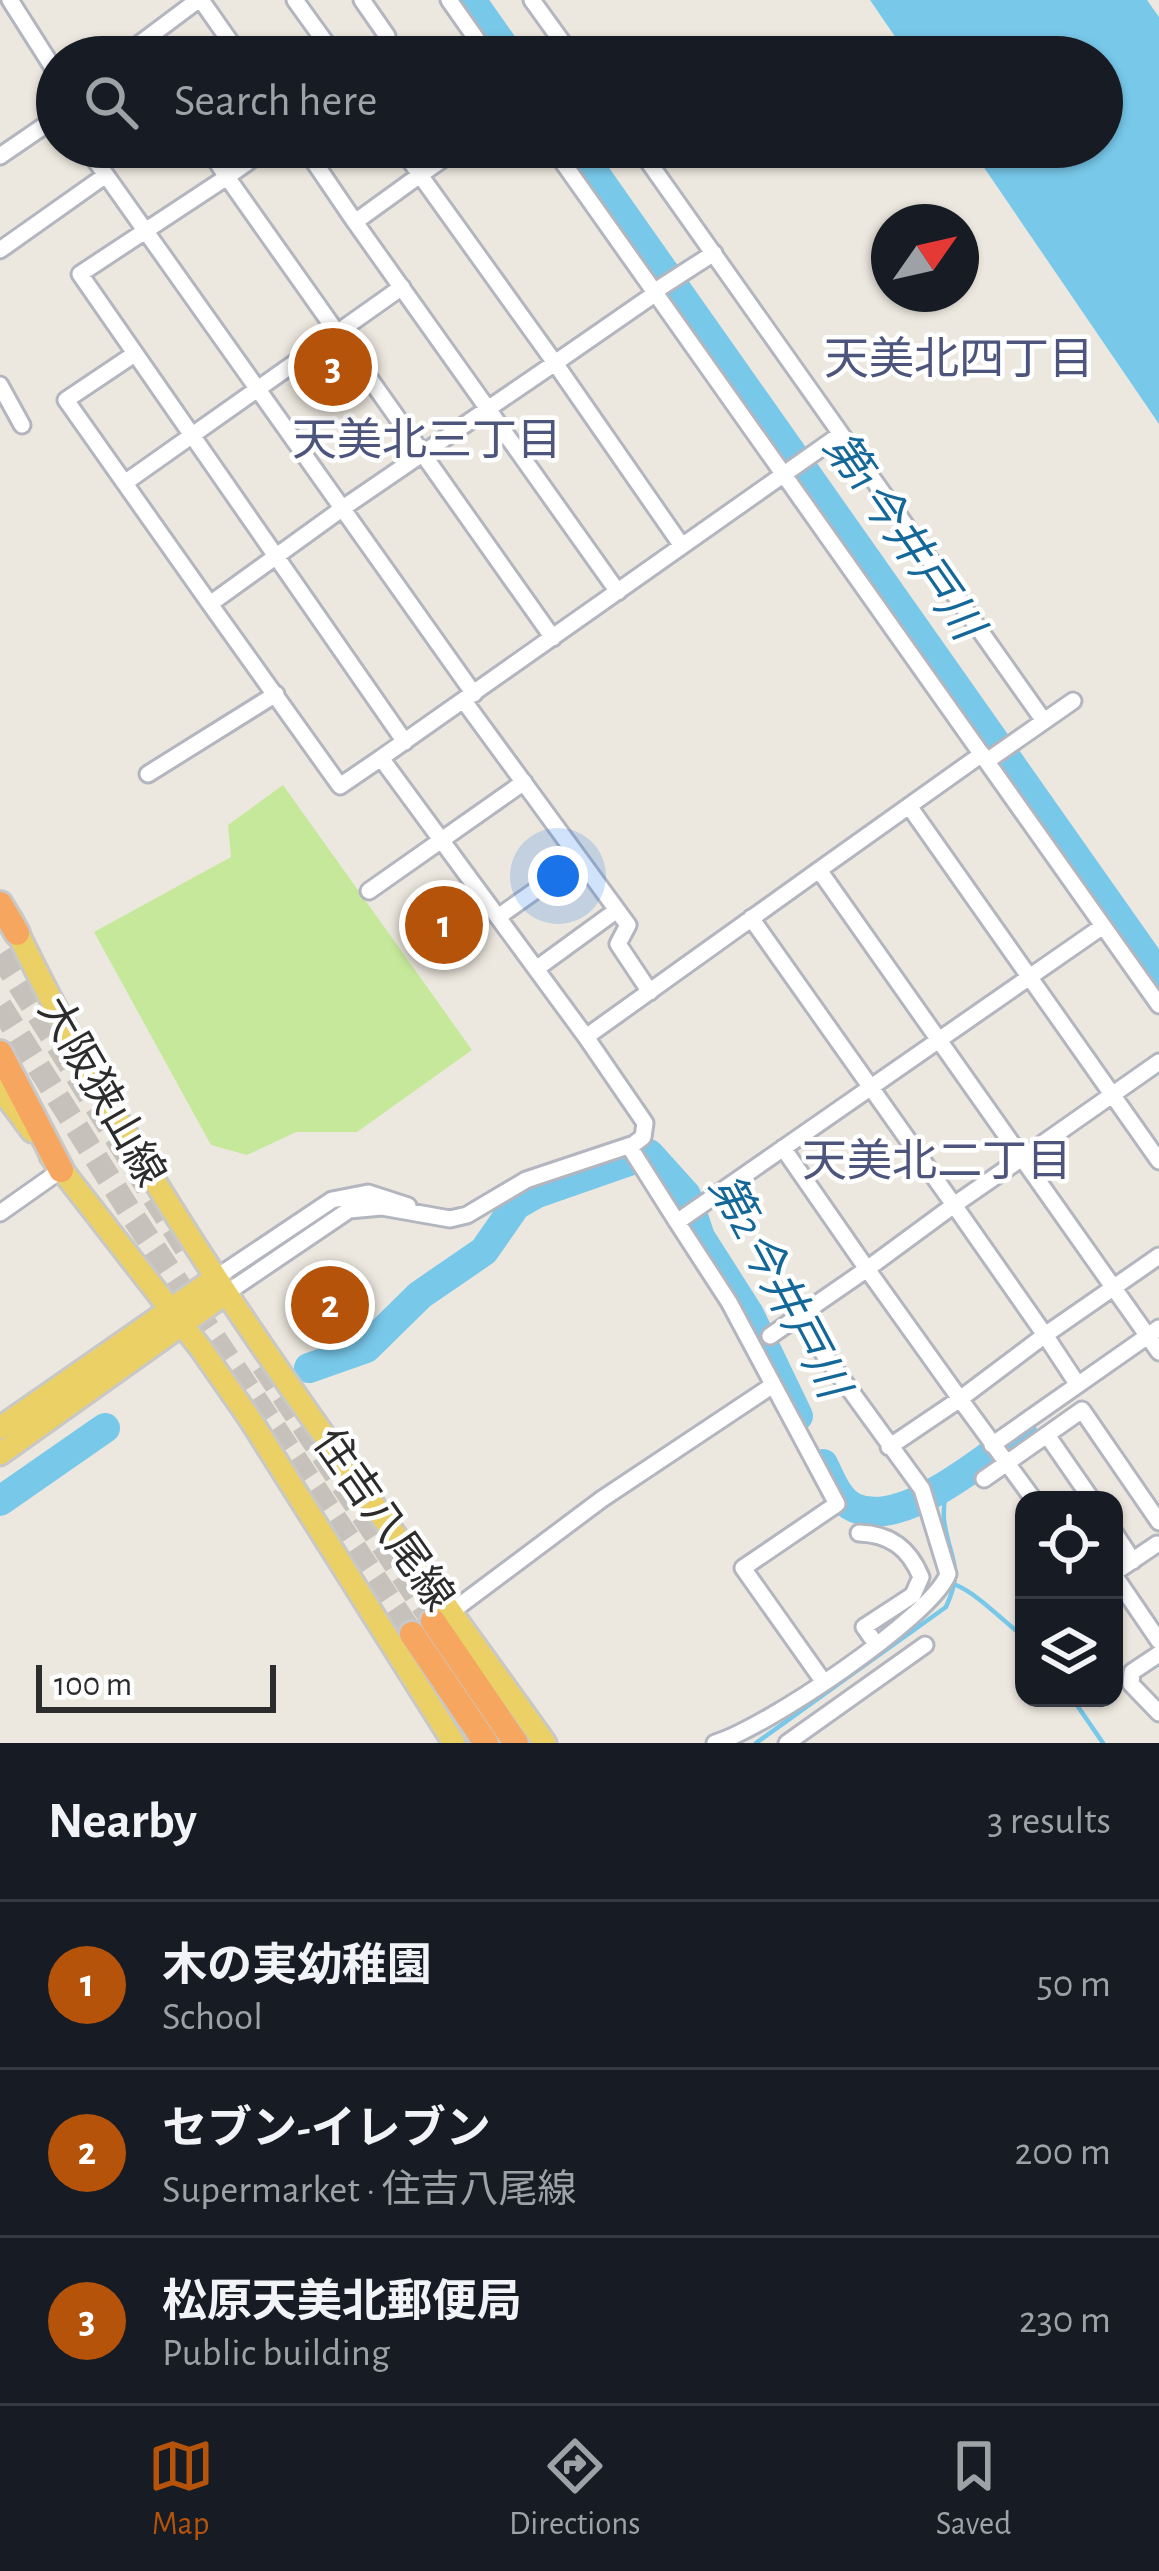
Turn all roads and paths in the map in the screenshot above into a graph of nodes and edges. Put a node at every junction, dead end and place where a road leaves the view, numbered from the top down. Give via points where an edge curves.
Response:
1 (10, 0) edge
2 (199, 0) edge
3 (295, 0) edge
4 (362, 0) edge
5 (449, 0) edge
6 (532, 0) edge
7 (387, 35) dead end
8 (156, 36) edge
9 (226, 36) edge
10 (321, 36) edge
11 (474, 36) edge
12 (558, 36) edge
13 (36, 41) edge
14 (36, 131) edge
15 (0, 156) edge
16 (221, 168) edge
17 (240, 168) edge
18 (318, 168) edge
19 (415, 168) edge
20 (430, 168) edge
21 (567, 168) edge
22 (653, 168) edge
23 (102, 169) joint
24 (420, 175) junction
25 (227, 177) junction
26 (355, 221) junction
27 (146, 230) junction
28 (0, 250) edge
29 (714, 253) junction
30 (402, 287) junction
31 (656, 291) junction
32 (338, 333) junction
33 (134, 355) junction
34 (555, 364) junction
35 (0, 385) edge
36 (258, 388) junction
37 (488, 408) junction
38 (22, 425) dead end
39 (841, 434) junction
40 (190, 436) junction
41 (423, 453) junction
42 (785, 473) junction
43 (126, 482) junction
44 (343, 508) junction
45 (682, 546) junction
46 (275, 556) junction
47 (618, 592) junction
48 (210, 604) junction
49 (554, 638) junction
50 (276, 694) junction
51 (469, 698) junction
52 (1073, 701) dead end
53 (1043, 722) junction
54 (405, 742) junction
55 (381, 758) junction
56 (986, 758) junction
57 (148, 774) dead end
58 (524, 782) junction
59 (909, 806) junction
60 (441, 841) junction
61 (580, 859) junction
62 (819, 870) junction
63 (369, 891) dead end
64 (0, 901) edge
65 (617, 910) junction
66 (498, 917) junction
67 (751, 918) junction
68 (1103, 926) junction
69 (17, 933) joint
70 (536, 969) junction
71 (1029, 977) junction
72 (650, 992) junction
73 (1159, 1005) edge
74 (586, 1037) junction
75 (939, 1039) junction
76 (0, 1053) edge
77 (1159, 1062) edge
78 (871, 1087) junction
79 (0, 1088) edge
80 (1111, 1094) junction
81 (783, 1148) junction
82 (635, 1155) junction
83 (1022, 1158) junction
84 (1159, 1161) edge
85 (61, 1170) junction
86 (954, 1205) junction
87 (0, 1213) edge
88 (677, 1222) junction
89 (1159, 1256) edge
90 (867, 1269) junction
91 (220, 1287) junction
92 (1112, 1288) junction
93 (797, 1317) junction
94 (177, 1319) junction
95 (1152, 1332) edge
96 (1046, 1335) junction
97 (770, 1336) dead end
98 (1159, 1352) edge
99 (773, 1385) junction
100 (1078, 1385) junction
101 (960, 1399) junction
102 (0, 1428) edge
103 (1047, 1435) junction
104 (992, 1445) junction
105 (889, 1447) junction
106 (0, 1454) edge
107 (1006, 1464) junction
108 (984, 1479) dead end
109 (1027, 1491) edge
110 (1086, 1491) edge
111 (1159, 1522) edge
112 (859, 1533) dead end
113 (1158, 1545) edge
114 (1123, 1546) edge
115 (1133, 1561) junction
116 (1123, 1568) edge
117 (1123, 1587) edge
118 (432, 1622) junction
119 (1159, 1641) edge
120 (876, 1643) junction
121 (925, 1645) dead end
122 (1159, 1654) edge
123 (824, 1681) junction
124 (1159, 1713) edge
125 (797, 1717) junction
126 (454, 1743) edge
127 (486, 1743) edge
128 (517, 1743) edge
129 (545, 1743) edge
130 (715, 1743) edge
131 (788, 1743) edge

1 - 13 street
2 - 8 street
2 - 9 street
3 - 10 street
4 - 7 street
5 - 11 street
6 - 12 street
14 - 15 street
16 - 25 street
17 - 25 street
18 - 26 street
19 - 24 street
20 - 24 street
21 - 31 street
22 - 29 street
23 - 27 street
23 - 28 street
24 - 26 street
24 - 34 street
25 - 27 street
25 - 32 street
26 - 30 street
27 - 33 street via 80,274
27 - 36 street
29 - 31 street
29 - 39 street
30 - 32 street
30 - 37 street
31 - 34 street
31 - 42 street
32 - 36 street
32 - 41 street
33 - 40 street
33 - 43 street via 66,400
34 - 37 street
34 - 45 street
35 - 38 street
36 - 40 street
36 - 44 street
37 - 41 street
37 - 47 street
39 - 42 street
39 - 53 street
40 - 43 street
40 - 46 street
41 - 44 street
41 - 49 street
42 - 45 street
42 - 56 street
43 - 48 street
44 - 46 street
44 - 51 street
45 - 47 street
46 - 48 street
46 - 54 street
47 - 49 street
48 - 50 street
49 - 51 street
50 - 55 street via 340,786
50 - 57 street
51 - 54 street
51 - 58 street
52 - 53 street
53 - 56 street
54 - 55 street
55 - 60 street
56 - 59 street
56 - 68 street
58 - 60 street
58 - 61 street
59 - 62 street
59 - 71 street
60 - 63 street
60 - 66 street
61 - 65 street
61 - 66 street
62 - 67 street
62 - 75 street
64 - 69 highway
65 - 70 street
65 - 72 street via 628,925 618,944
66 - 70 street
67 - 72 street
67 - 78 street
68 - 71 street
68 - 73 street
69 - 91 main road, 大阪狭山線 via 99,1091
70 - 74 street
71 - 75 street
71 - 80 street
72 - 74 street
74 - 82 street via 645,1123
75 - 78 street
75 - 83 street
76 - 85 highway
77 - 80 street
78 - 81 street
78 - 86 street
79 - 85 main road, 大阪狭山線
80 - 83 street
80 - 84 street
81 - 88 street
81 - 90 street
82 - 88 street
82 - 91 street via 526,1180 467,1215 432,1219 386,1196 350,1194 316,1209
83 - 86 street
83 - 92 street
85 - 87 street
85 - 94 main road, 大阪狭山線
86 - 90 street
86 - 96 street
88 - 99 street
89 - 92 street
90 - 93 street
90 - 101 street
91 - 94 main road
91 - 118 main road, 住吉八尾線
92 - 95 street
92 - 96 street
93 - 97 street
93 - 105 street
94 - 102 main road
94 - 106 main road
94 - 126 main road, 住吉八尾線 via 287,1476
95 - 98 street
95 - 100 street
96 - 100 street
96 - 101 street
99 - 118 street
99 - 123 street via 837,1504 742,1568
100 - 104 street
101 - 104 street
101 - 105 street
103 - 107 street
103 - 110 street
103 - 111 street via 1082,1410
104 - 107 street
105 - 120 street via 924,1497 948,1574 926,1606
107 - 108 street
107 - 109 street
112 - 120 street via 896,1543 921,1577 913,1595 864,1627
113 - 115 street
114 - 115 street
115 - 116 street
117 - 119 street
118 - 127 highway
118 - 128 highway
118 - 129 main road, 住吉八尾線
120 - 123 street
121 - 125 street
122 - 124 street via 1132,1672 1131,1684
123 - 125 street
125 - 130 street
125 - 131 street

